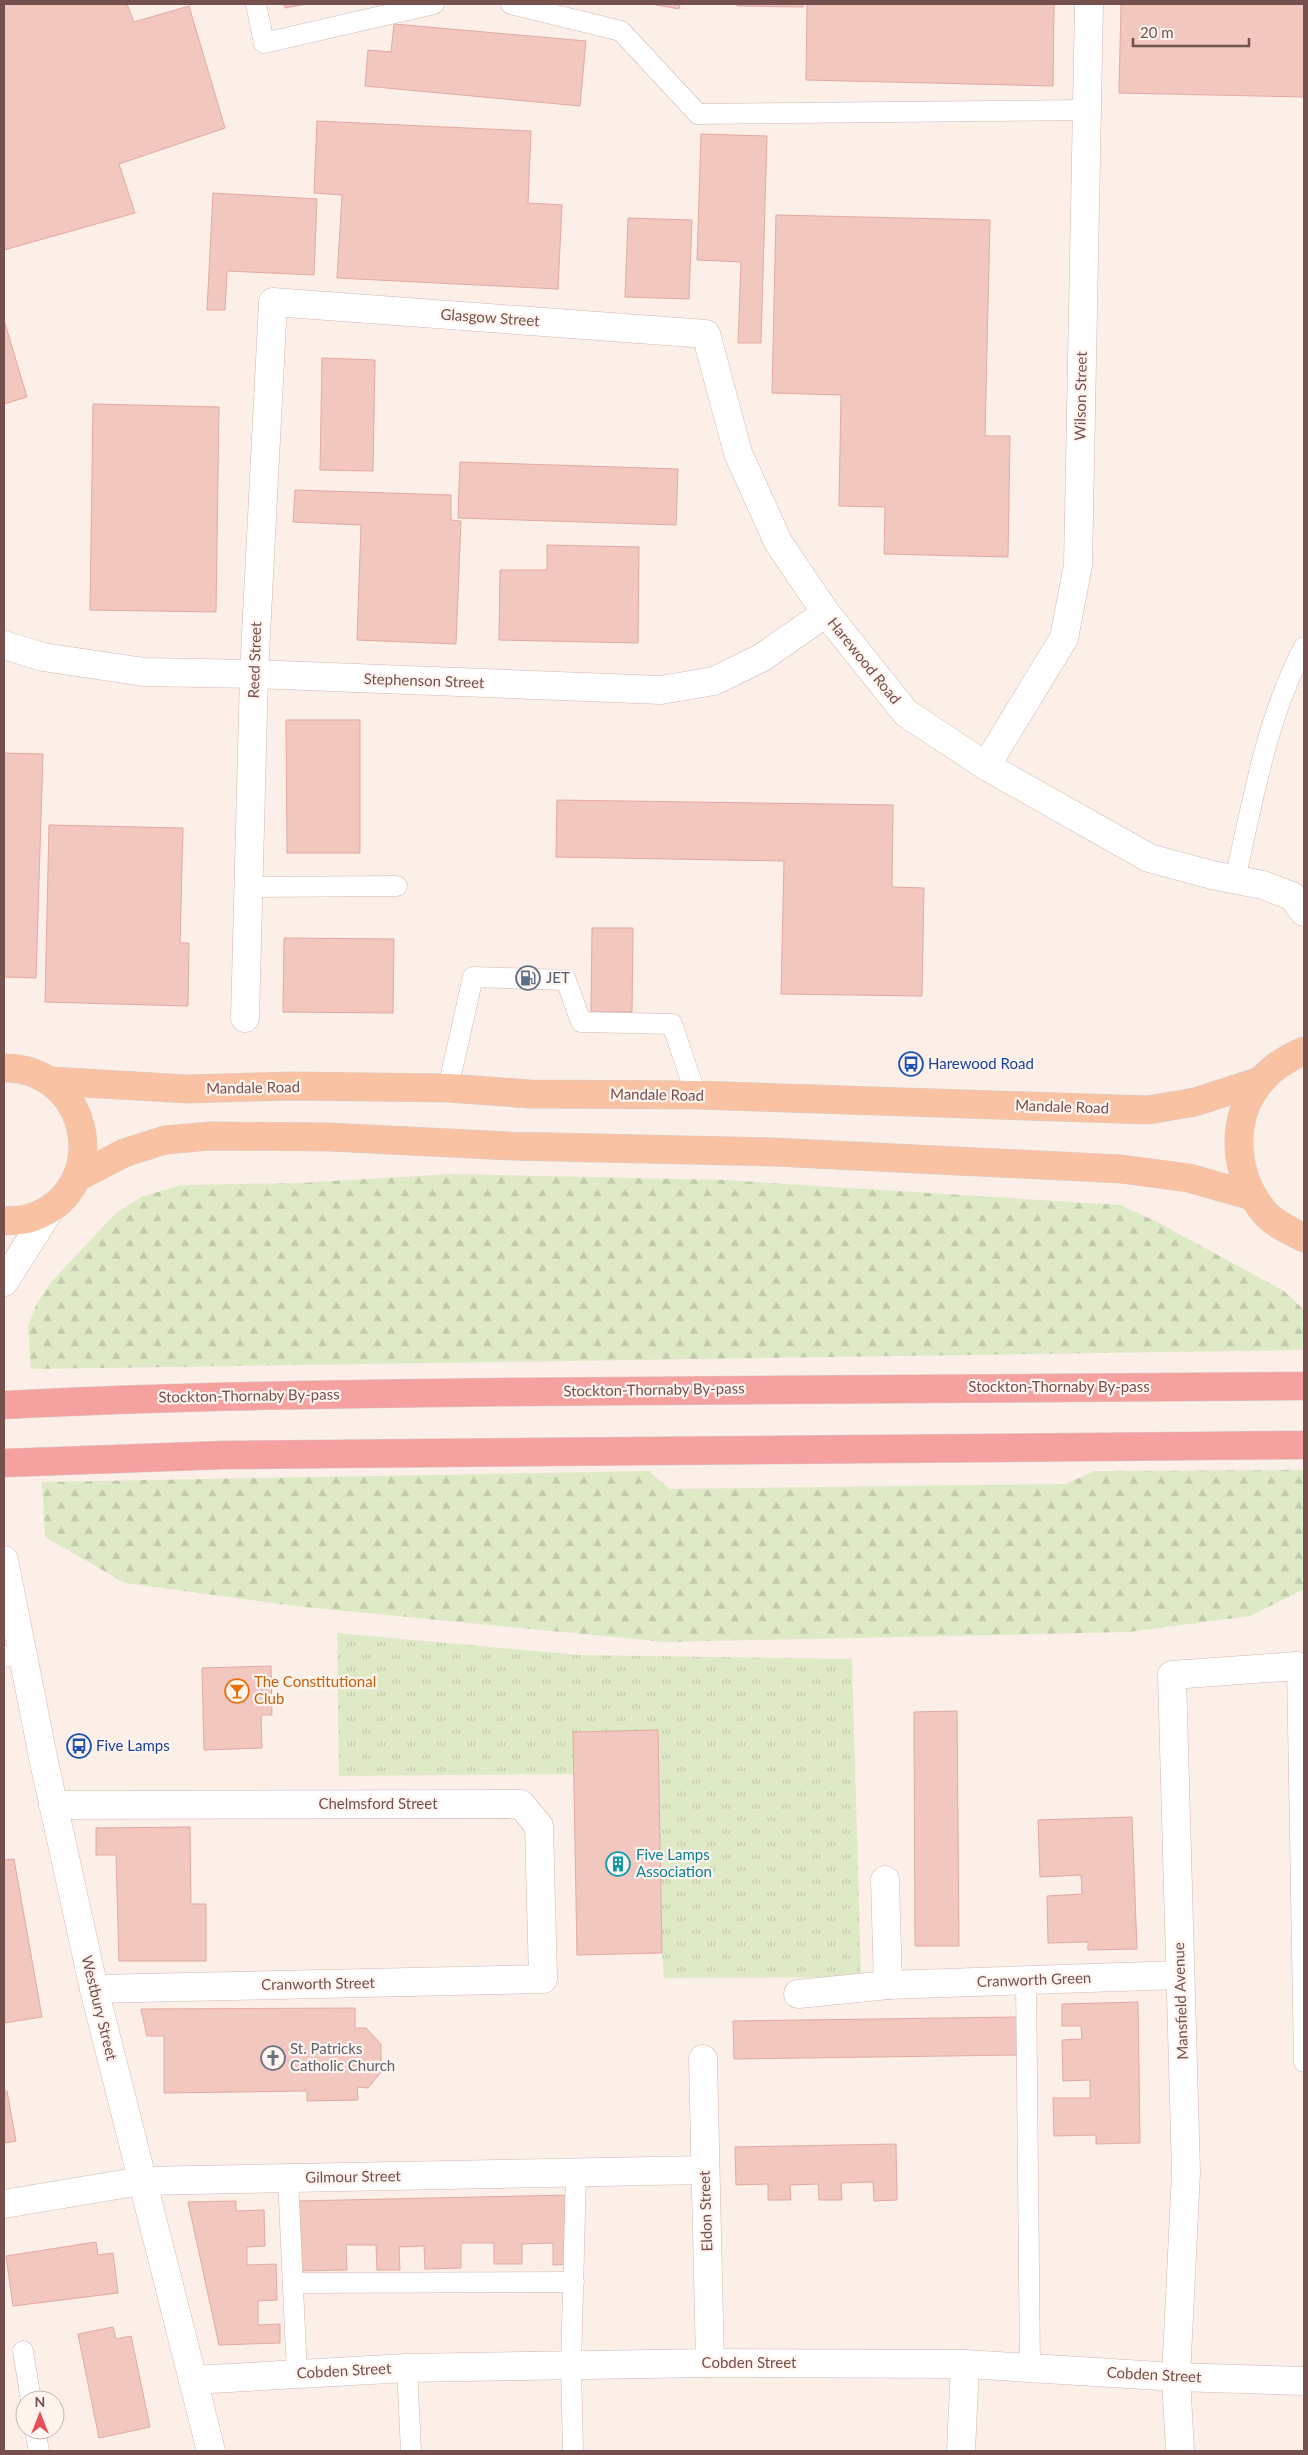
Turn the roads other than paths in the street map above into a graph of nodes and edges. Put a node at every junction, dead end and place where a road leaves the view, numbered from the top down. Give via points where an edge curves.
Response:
1 (256, 4) edge
2 (434, 4) edge
3 (511, 4) edge
4 (1089, 4) edge
5 (1086, 110) junction
6 (274, 302) joint
7 (706, 334) joint
8 (826, 613) junction
9 (4, 645) edge
10 (1304, 647) edge
11 (254, 674) junction
12 (986, 766) junction
13 (1235, 880) junction
14 (397, 886) dead end
15 (248, 887) junction
16 (1304, 912) edge
17 (245, 1018) dead end
18 (1304, 1051) edge
19 (4, 1068) edge
20 (51, 1081) junction
21 (1260, 1081) junction
22 (448, 1088) junction
23 (696, 1095) junction
24 (76, 1178) junction
25 (1252, 1196) junction
26 (51, 1208) junction
27 (4, 1221) edge
28 (1304, 1238) edge
29 (4, 1282) edge
30 (1304, 1386) edge
31 (4, 1405) edge
32 (1304, 1445) edge
33 (4, 1463) edge
34 (4, 1560) edge
35 (13, 1655) edge
36 (1296, 1666) joint
37 (53, 1805) junction
38 (885, 1880) dead end
39 (1180, 1975) junction
40 (543, 1979) joint
41 (1026, 1981) junction
42 (888, 1985) junction
43 (94, 1989) junction
44 (798, 1994) dead end
45 (703, 2060) dead end
46 (1304, 2062) edge
47 (705, 2170) junction
48 (576, 2172) junction
49 (288, 2178) junction
50 (141, 2181) junction
51 (4, 2204) edge
52 (574, 2282) junction
53 (293, 2283) junction
54 (23, 2351) dead end
55 (710, 2363) junction
56 (965, 2364) junction
57 (572, 2366) junction
58 (407, 2368) junction
59 (1030, 2368) junction
60 (297, 2374) junction
61 (1176, 2377) junction
62 (193, 2380) junction
63 (1304, 2381) edge
64 (29, 2390) edge
65 (211, 2451) edge
66 (411, 2451) edge
67 (573, 2451) edge
68 (961, 2451) edge
69 (1180, 2451) edge

1 - 2 lane via 264,43
3 - 5 lane via 620,31 698,114
4 - 5 street, Wilson Street
5 - 12 street, Wilson Street via 1078,565 1064,638
6 - 7 street, Glasgow Street
6 - 11 street, Reed Street
7 - 8 street, Harewood Road via 738,453 778,542
8 - 11 street, Stephenson Street via 761,658 714,681 661,690
8 - 12 street, Harewood Road via 906,713
9 - 11 street, Stephenson Street via 44,657 144,672
10 - 13 lane via 1290,674 1269,731
11 - 15 street, Reed Street
12 - 13 street, Harewood Road via 1149,858
13 - 16 street, Harewood Road via 1263,885 1292,896
14 - 15 lane
15 - 17 street, Reed Street
18 - 21 main road via 1284,1060
19 - 20 main road, Mandale Road via 29,1070
20 - 22 main road, Mandale Road via 187,1089 292,1086
20 - 24 main road, Mandale Road via 78,1114 83,1157
21 - 23 main road, Mandale Road via 1195,1102 1148,1110
21 - 25 main road via 1245,1107 1238,1137 1241,1167
22 - 23 main road, Mandale Road via 530,1094
22 - 23 lane via 473,977 528,978 566,980 581,1022 672,1024
24 - 25 main road, Mandale Road via 124,1153 166,1140 210,1136 330,1137 510,1146 774,1152 1120,1169 1189,1178
24 - 26 main road, Mandale Road
25 - 28 main road via 1267,1215
26 - 27 main road, Mandale Road via 26,1219
26 - 29 street
30 - 31 highway, Stockton-Thornaby By-pass via 351,1394 114,1399
32 - 33 highway via 224,1454
34 - 35 street, Westbury Street
35 - 37 street, Westbury Street
36 - 39 street, Mansfield Avenue via 1172,1675
36 - 46 lane
37 - 40 street, Chelmsford Street via 521,1804 539,1826
37 - 43 street, Westbury Street
38 - 42 street
39 - 41 street, Cranworth Green
39 - 61 street, Mansfield Avenue via 1186,2172
40 - 43 street, Cranworth Street
41 - 42 street, Cranworth Green
41 - 59 lane
42 - 44 street, Cranworth Green
43 - 50 street, Westbury Street
45 - 47 street, Eldon Street
47 - 48 street, Gilmour Street
47 - 55 street, Eldon Street
48 - 49 street, Gilmour Street
48 - 52 lane
49 - 50 street, Gilmour Street
49 - 53 lane
50 - 51 street, Gilmour Street
50 - 62 street, Westbury Street
52 - 53 lane
52 - 57 lane
53 - 60 lane
54 - 64 lane
55 - 56 street, Cobden Street
55 - 57 street, Cobden Street
56 - 59 street, Cobden Street
56 - 68 street
57 - 58 street, Cobden Street
57 - 67 lane
58 - 60 street, Cobden Street
58 - 66 lane
59 - 61 street, Cobden Street
60 - 62 street, Cobden Street
61 - 63 street, Cobden Street
61 - 69 street, Mansfield Avenue
62 - 65 street, Westbury Street

